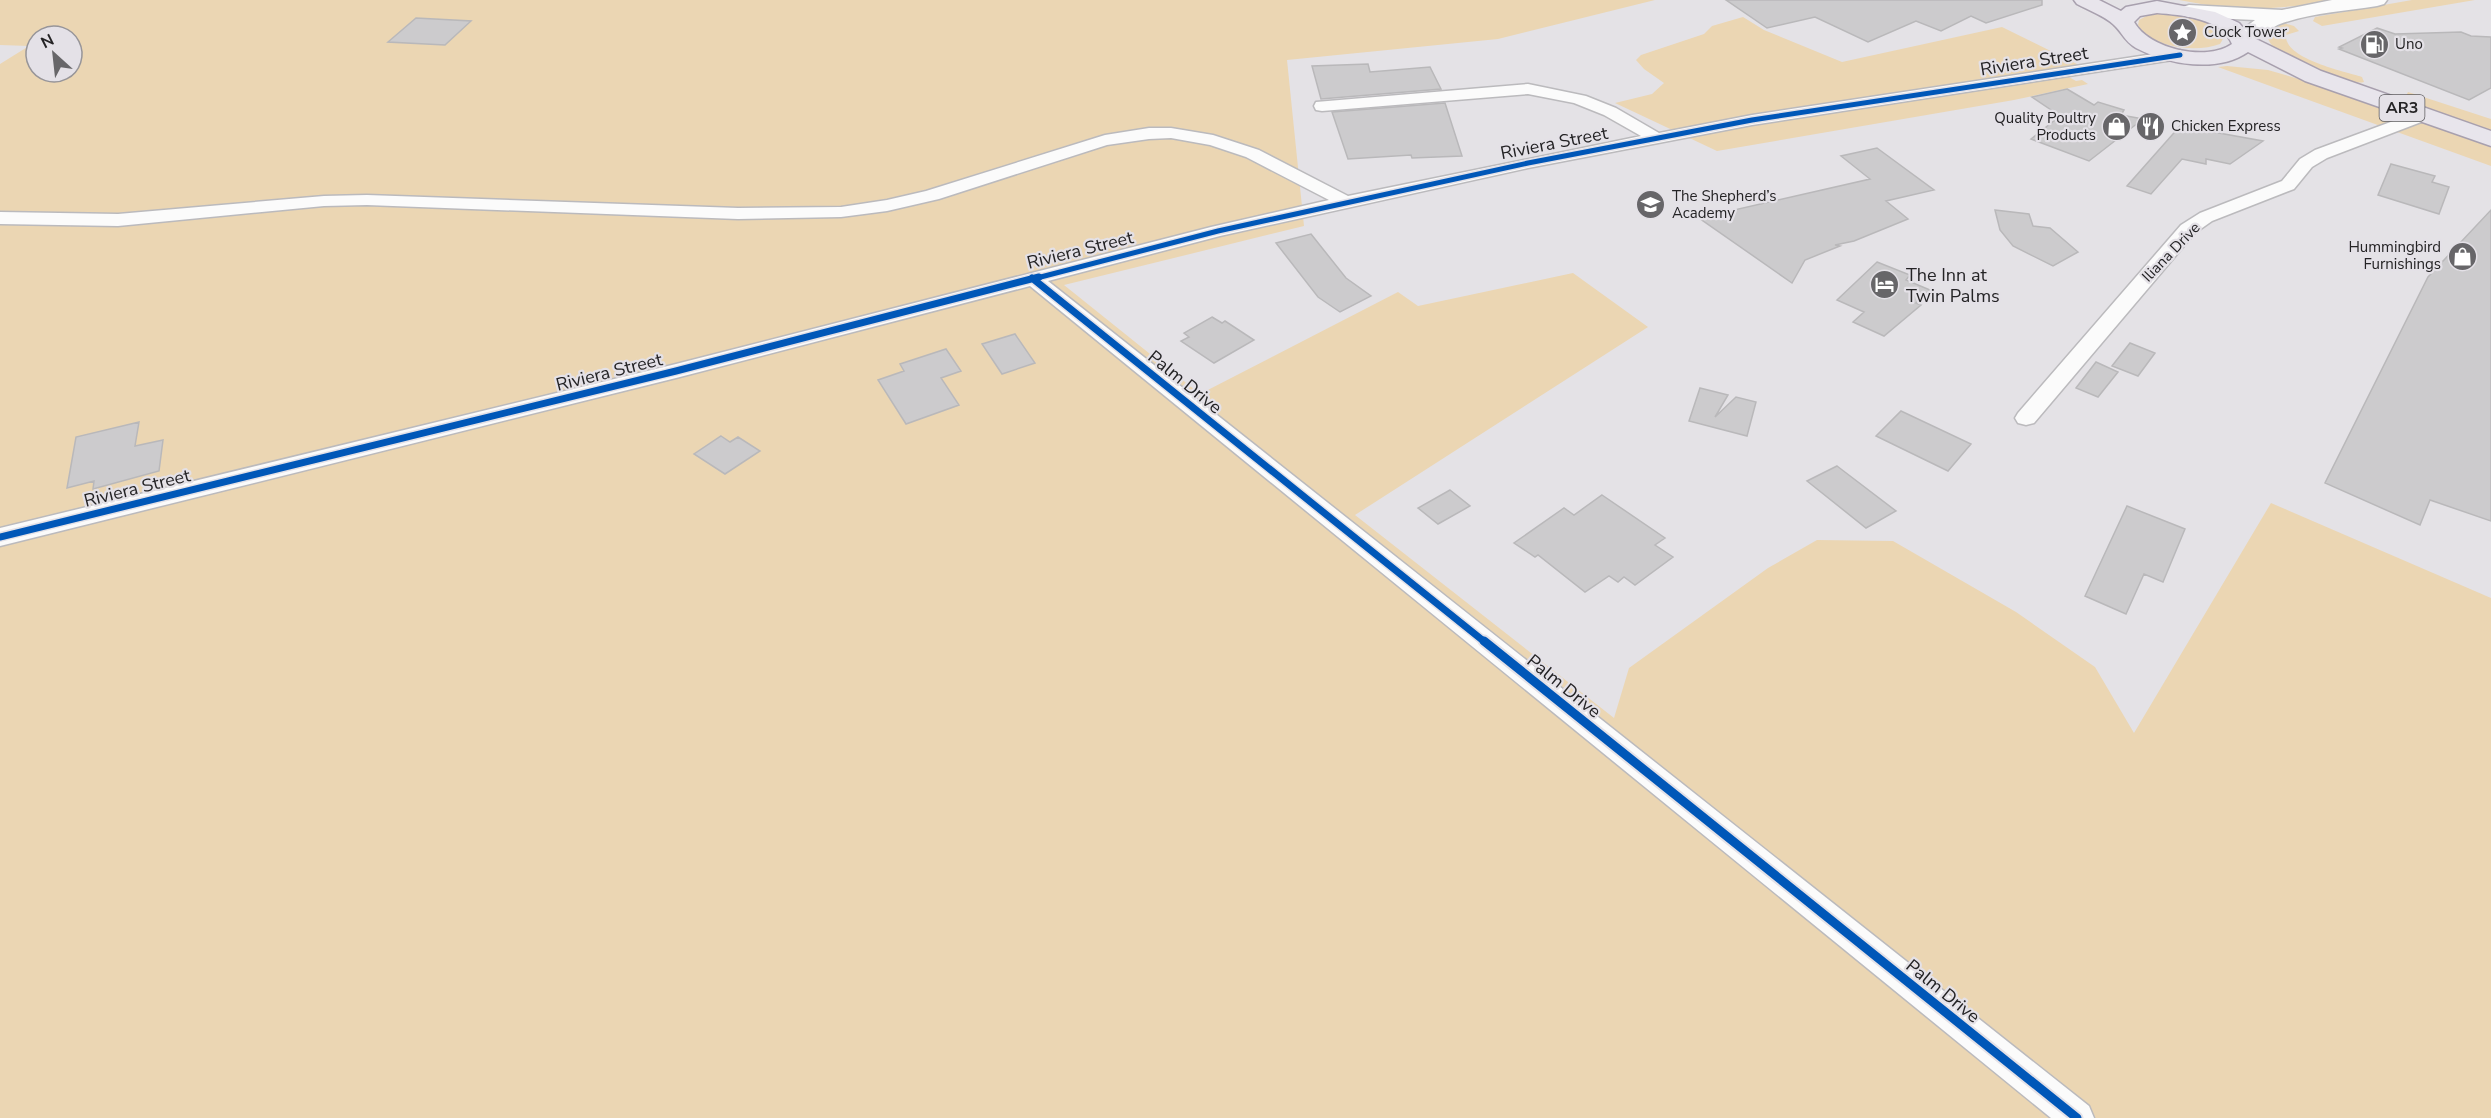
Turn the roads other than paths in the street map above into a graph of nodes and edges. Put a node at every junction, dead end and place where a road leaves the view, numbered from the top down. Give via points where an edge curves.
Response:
1 (2084, 0) edge
2 (2113, 0) edge
3 (2377, 0) edge
4 (2157, 7) junction
5 (2189, 10) junction
6 (2289, 15) junction
7 (2123, 21) junction
8 (2242, 40) junction
9 (2140, 41) junction
10 (2180, 55) junction
11 (2227, 57) junction
12 (2126, 62) junction
13 (2313, 76) junction
14 (1322, 106) dead end
15 (2422, 115) junction
16 (1656, 138) junction
17 (2491, 139) edge
18 (1345, 202) junction
19 (0, 218) edge
20 (1032, 278) junction
21 (2026, 418) dead end
22 (0, 537) edge
23 (2077, 1118) edge

1 - 7 main road
2 - 4 main road
3 - 6 main road
4 - 5 main road
4 - 7 main road via 2133,11
5 - 6 main road
5 - 8 main road via 2223,22
6 - 8 main road via 2262,23
7 - 9 main road via 2124,27
8 - 11 main road via 2238,52
8 - 13 main road, AR3
9 - 10 main road
9 - 12 street
10 - 11 main road
10 - 12 street, Riviera Street
11 - 13 main road, AR3
12 - 16 street, Riviera Street
13 - 15 main road, AR3
14 - 16 street via 1546,90 1579,97
15 - 17 main road, AR3
15 - 21 street, Iliana Drive via 2321,154 2306,163 2288,185 2206,217 2188,229
16 - 18 street, Riviera Street
18 - 19 street via 1291,171 1232,146 1193,135 1154,133 1084,146 910,201 844,211 739,213 367,200 118,220
18 - 20 street, Riviera Street
20 - 22 street, Riviera Street
20 - 23 street, Palm Drive

